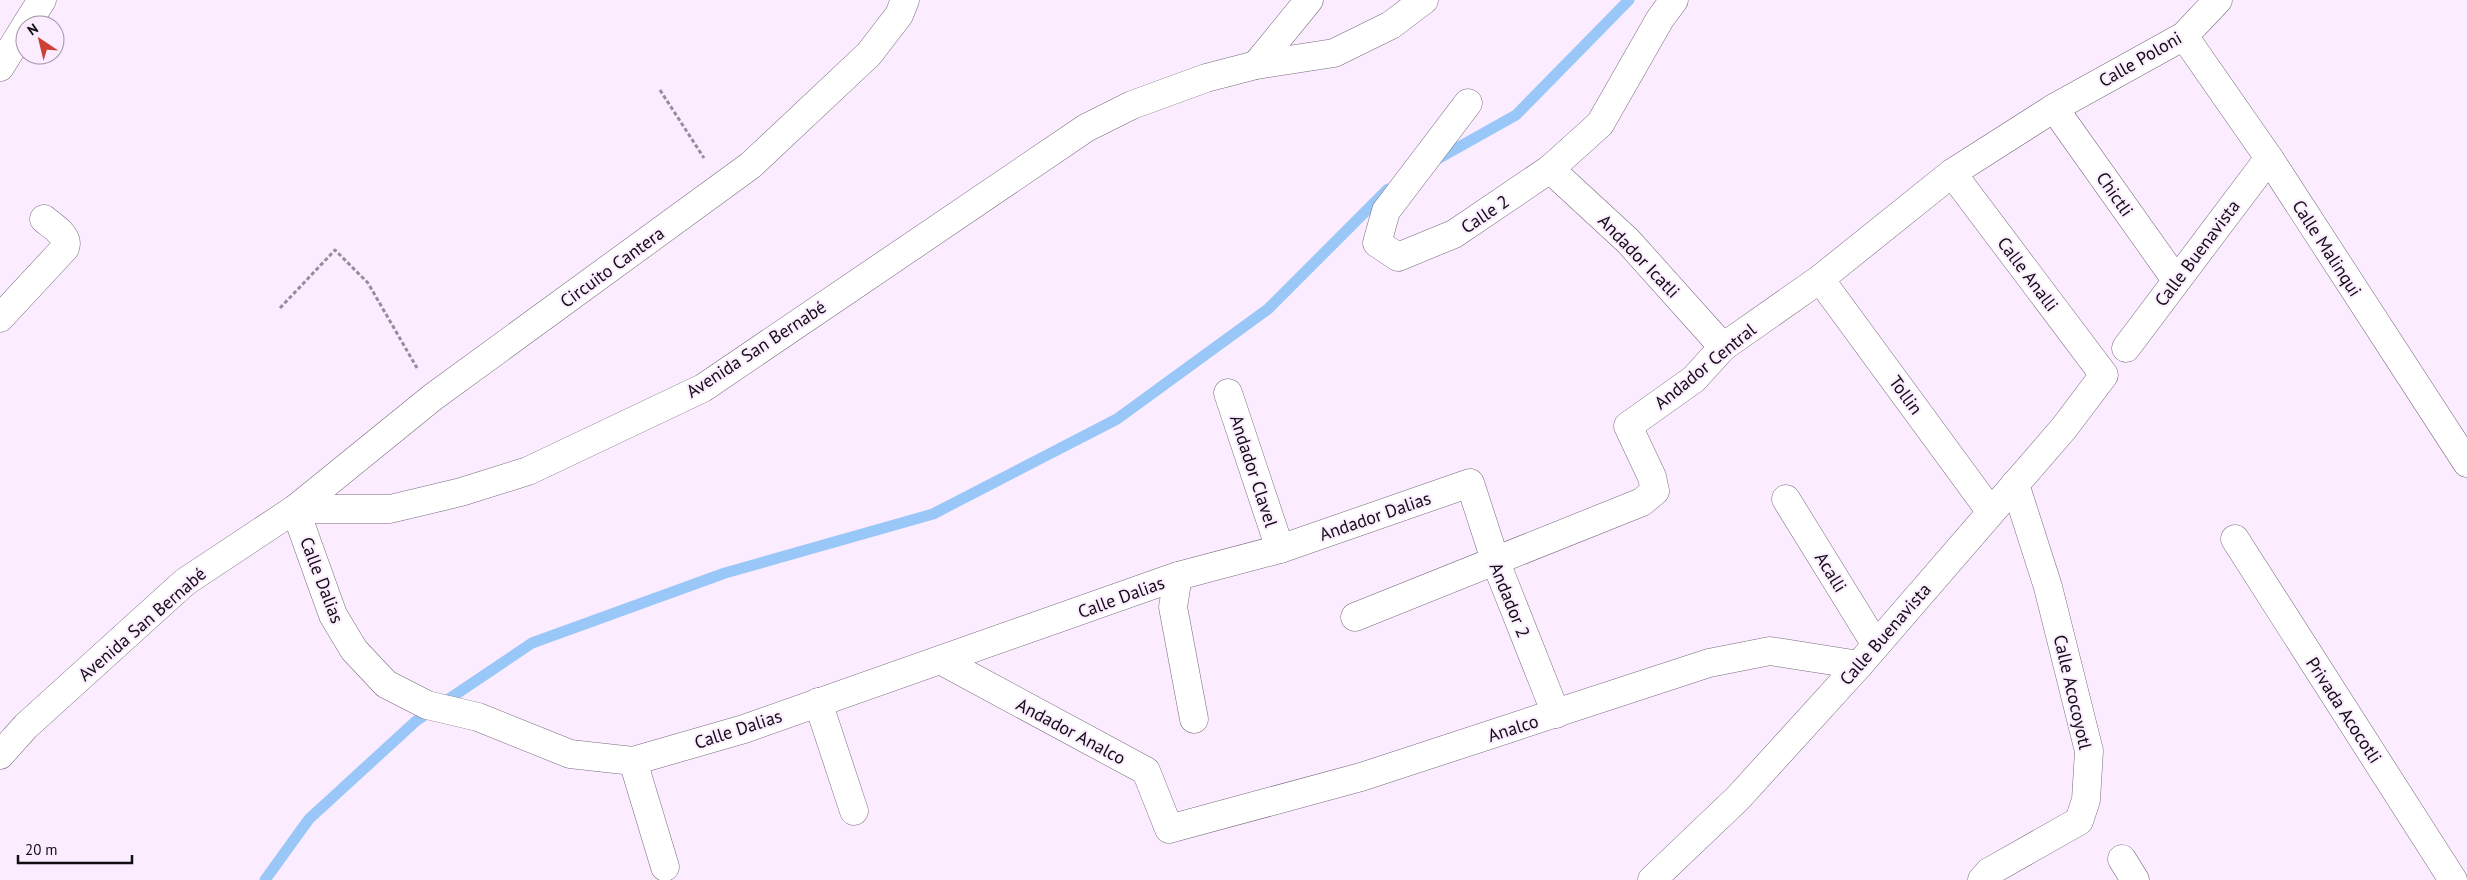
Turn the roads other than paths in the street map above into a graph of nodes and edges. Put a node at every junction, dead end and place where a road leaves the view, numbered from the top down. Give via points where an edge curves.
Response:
1 (42, 0) edge
2 (905, 0) edge
3 (1309, 0) edge
4 (1424, 0) edge
5 (1674, 0) edge
6 (2218, 0) edge
7 (33, 15) edge
8 (2184, 36) junction
9 (15, 43) edge
10 (1256, 65) junction
11 (0, 67) edge
12 (2054, 108) junction
13 (1460, 114) dead end
14 (2269, 158) junction
15 (1550, 169) junction
16 (1952, 173) junction
17 (44, 219) dead end
18 (1820, 279) junction
19 (2176, 280) junction
20 (0, 318) edge
21 (1723, 347) junction
22 (2126, 348) dead end
23 (2104, 376) joint
24 (1228, 393) dead end
25 (2467, 463) edge
26 (1470, 484) joint
27 (2014, 484) junction
28 (1786, 499) dead end
29 (295, 509) junction
30 (1991, 512) junction
31 (2235, 539) dead end
32 (1280, 549) junction
33 (1494, 560) junction
34 (1178, 576) junction
35 (1355, 617) dead end
36 (1868, 655) junction
37 (942, 661) junction
38 (818, 702) junction
39 (1556, 714) junction
40 (1194, 719) dead end
41 (0, 755) edge
42 (633, 761) junction
43 (854, 811) dead end
44 (1169, 828) joint
45 (665, 867) dead end
46 (1652, 880) edge
47 (1982, 880) edge
48 (2453, 880) edge

1 - 7 street
2 - 29 street, Circuito Cantera via 899,14 869,54 751,165 433,397
3 - 10 street
4 - 10 street, Avenida San Bernabé via 1391,25 1334,53
5 - 15 street, Calle 2 via 1600,124
6 - 8 street, Calle Poloni
8 - 12 street, Calle Poloni
8 - 14 street, Calle Malinqui
9 - 11 street
10 - 29 street, Avenida San Bernabé via 1132,106 1086,128 703,388 528,471 390,509
12 - 16 street, Andador Central
12 - 19 street, Chictli
13 - 15 street, Calle 2 via 1386,211 1377,243 1398,257 1454,234
14 - 19 street, Calle Buenavista
14 - 25 street, Calle Malinqui
15 - 21 street, Andador Icatli via 1628,240
16 - 18 street, Andador Central
16 - 23 street, Calle Analli
17 - 20 street via 66,238 65,248
18 - 21 street, Andador Central
18 - 30 street, Tollin
19 - 22 street, Calle Buenavista
21 - 33 street, Andador Central via 1694,379 1628,426 1652,477 1655,491 1642,502
23 - 27 street, Calle Buenavista via 2064,428
24 - 32 street, Andador Clavel
26 - 32 street, Andador Dalias
26 - 33 street, Andador 2
27 - 30 street, Calle Buenavista
27 - 47 street, Calle Acocoyotl via 2048,587 2089,751 2086,800 2079,821 1989,872
28 - 36 street, Acalli
29 - 41 street, Avenida San Bernabé via 185,582 26,726
29 - 42 street, Calle Dalias via 332,615 354,650 386,684 427,705 478,717 570,754
30 - 36 street, Calle Buenavista
31 - 48 street, Privada Acocotli
32 - 34 street, Calle Dalias
33 - 35 street, Andador Central
33 - 39 street, Andador 2
34 - 37 street, Calle Dalias
34 - 40 street via 1173,608
36 - 39 street, Analco via 1770,651 1709,663
36 - 46 street, Calle Buenavista via 1738,798
37 - 38 street, Calle Dalias
37 - 44 street, Andador Analco via 1146,771
38 - 42 street, Calle Dalias via 744,729
38 - 43 street
39 - 44 street, Analco via 1361,776
42 - 45 street

